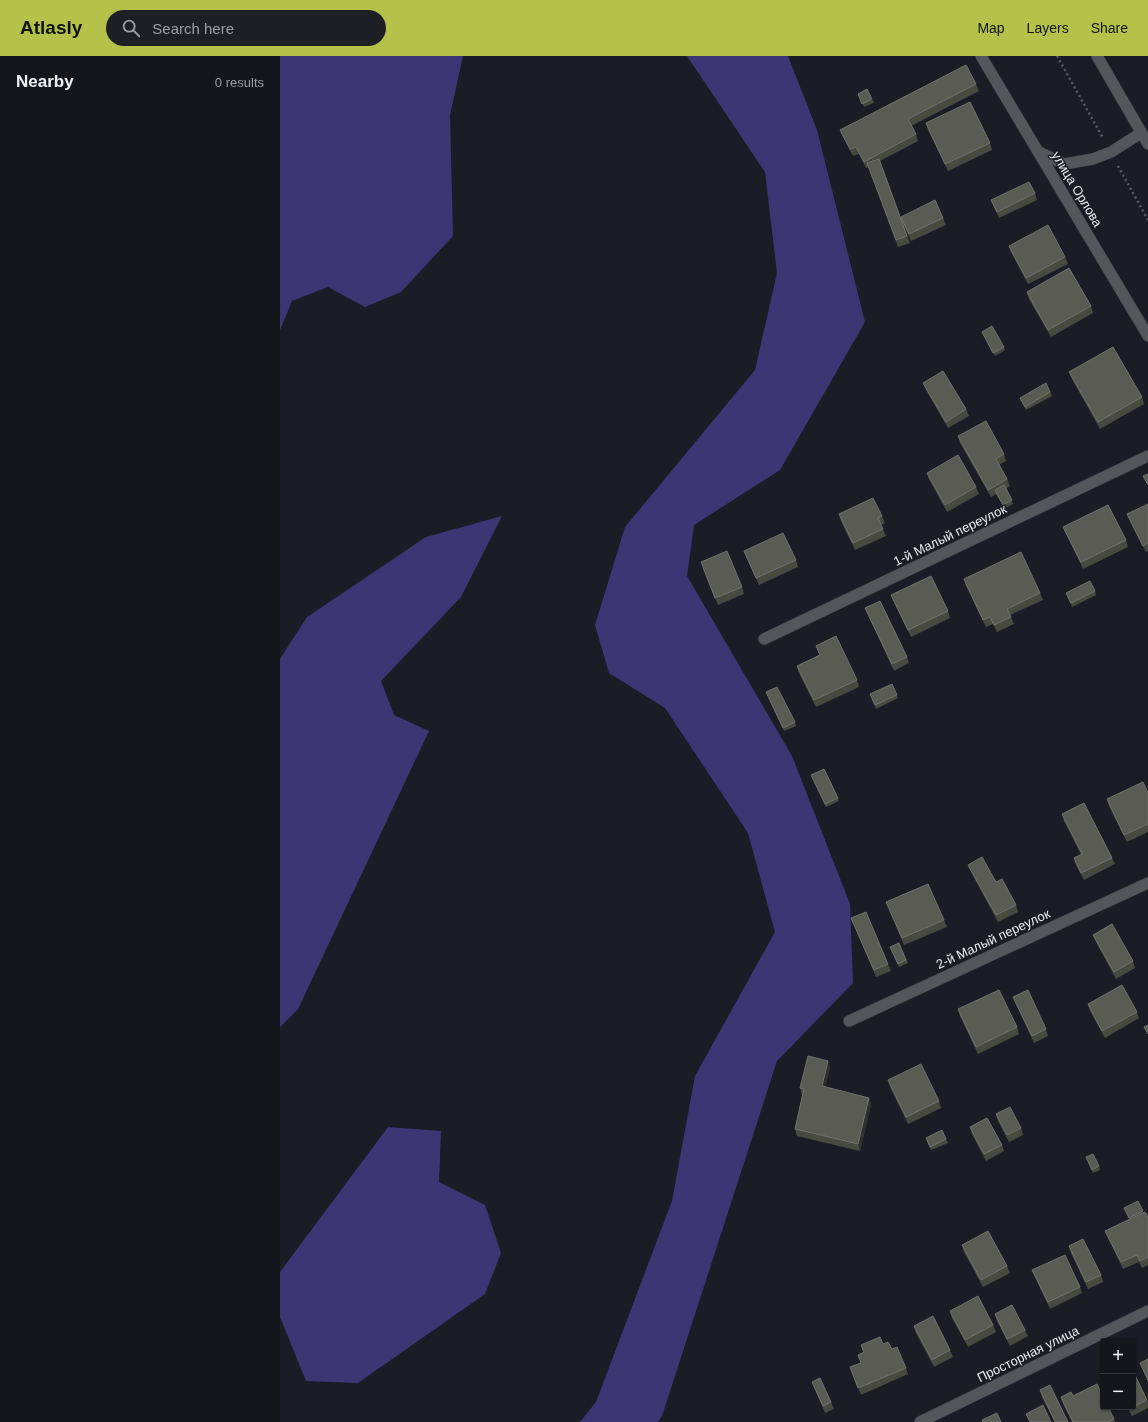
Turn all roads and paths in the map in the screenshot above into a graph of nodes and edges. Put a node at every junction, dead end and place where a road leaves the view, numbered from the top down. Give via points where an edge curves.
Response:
1 (981, 56) edge
2 (1097, 56) edge
3 (1141, 133) junction
4 (1148, 144) edge
5 (1039, 152) junction
6 (1148, 336) edge
7 (1148, 456) edge
8 (764, 639) dead end
9 (1148, 883) edge
10 (849, 1021) dead end
11 (1148, 1311) edge
12 (920, 1422) edge

1 - 5 street, улица Орлова
2 - 3 street
3 - 4 street
3 - 5 street via 1093,159 1064,164
5 - 6 street, улица Орлова
7 - 8 street, 1-й Малый переулок
9 - 10 street, 2-й Малый переулок
11 - 12 street, Просторная улица

